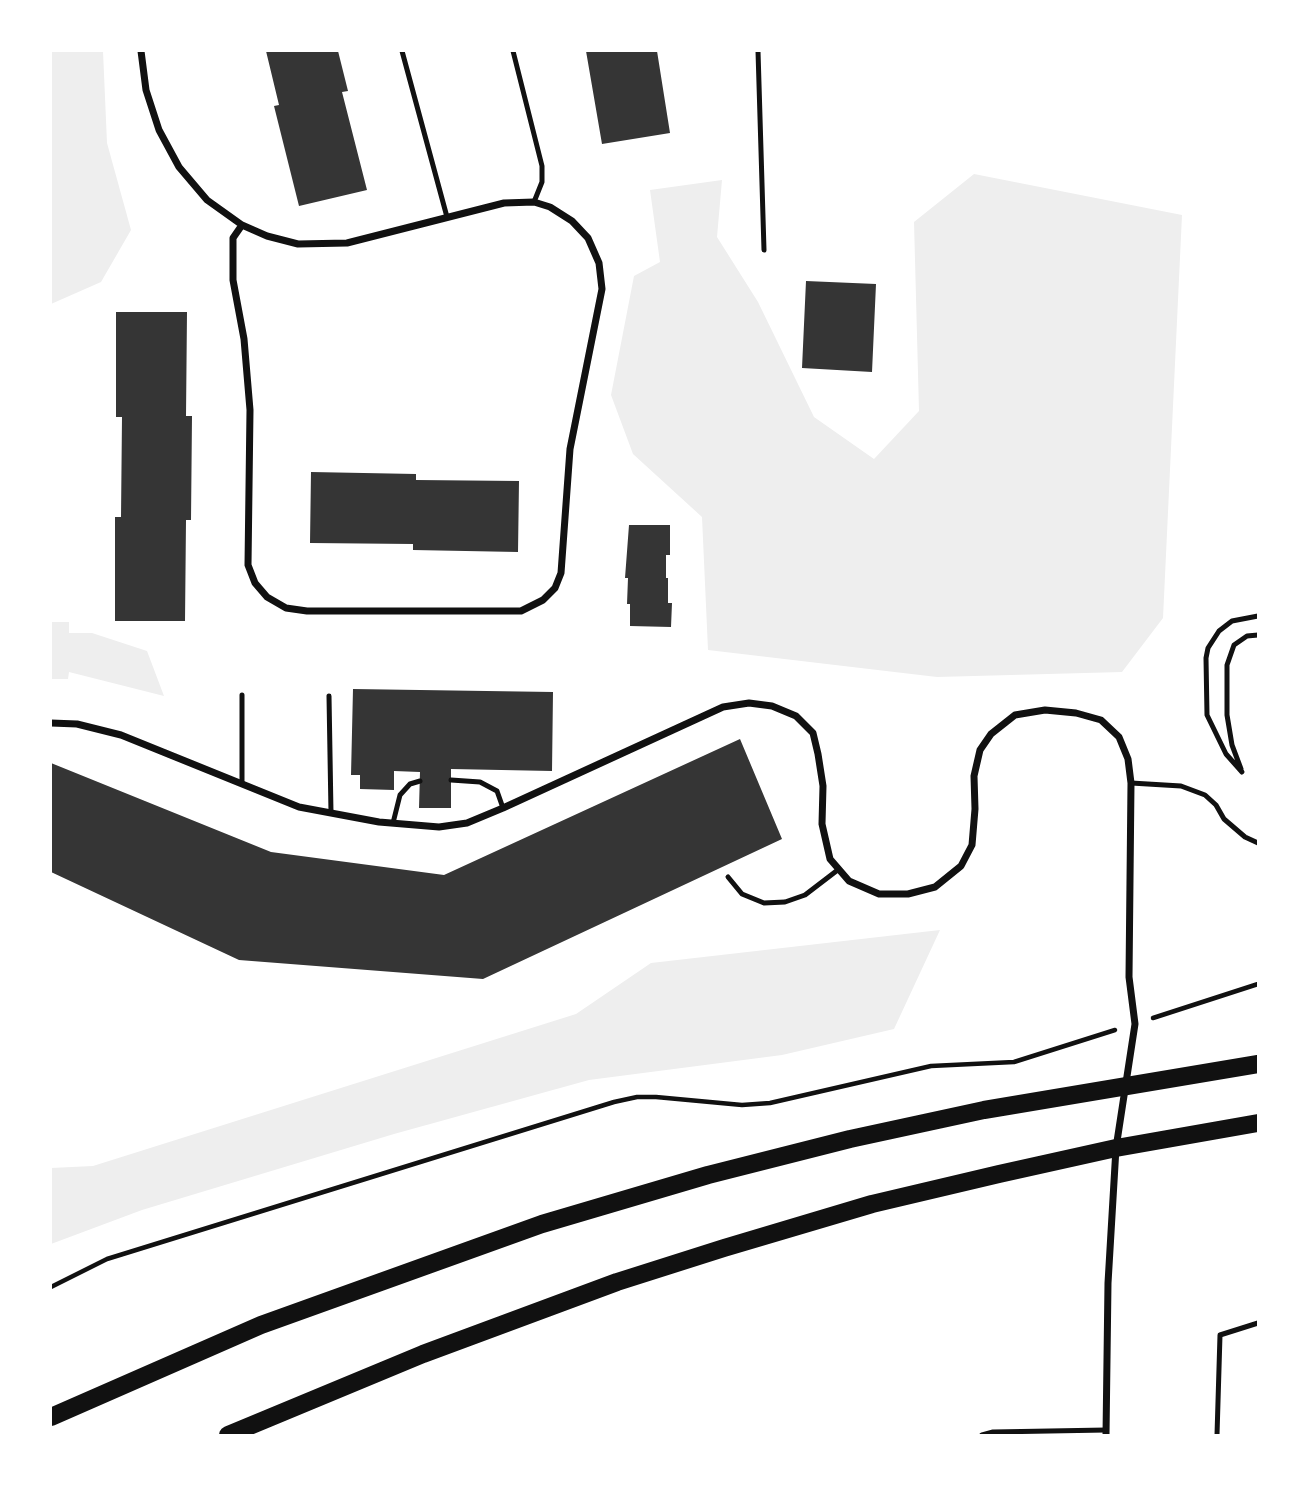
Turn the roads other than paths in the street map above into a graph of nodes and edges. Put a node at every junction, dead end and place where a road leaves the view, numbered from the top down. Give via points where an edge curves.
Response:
1 (141, 51) edge
2 (402, 51) edge
3 (513, 51) edge
4 (758, 51) edge
5 (534, 202) junction
6 (447, 217) junction
7 (242, 225) junction
8 (764, 250) dead end
9 (1258, 616) edge
10 (1258, 635) edge
11 (242, 695) dead end
12 (329, 696) dead end
13 (51, 723) edge
14 (451, 780) dead end
15 (420, 781) dead end
16 (242, 783) junction
17 (1131, 783) junction
18 (503, 808) junction
19 (331, 813) junction
20 (393, 823) junction
21 (1258, 844) edge
22 (839, 869) junction
23 (728, 877) dead end
24 (1258, 1064) edge
25 (1124, 1085) junction
26 (1258, 1123) edge
27 (1116, 1148) junction
28 (1258, 1323) edge
29 (51, 1417) edge
30 (1106, 1433) edge
31 (228, 1435) edge
32 (982, 1435) edge
33 (1217, 1435) edge

1 - 7 street via 146,90 159,130 179,167 207,200
2 - 6 lane
3 - 5 lane via 542,166
4 - 8 lane
5 - 6 street via 505,203
5 - 7 street via 572,221 588,238 599,263 602,289 570,449 561,573 543,600 521,611 307,611 285,608 254,583 248,565 250,410 231,258 233,238
6 - 7 street via 347,243 315,245 267,236
9 - 10 lane via 1232,621 1219,631 1206,659 1207,715 1226,754 1242,772 1227,715 1227,665 1234,645
11 - 16 lane
12 - 19 lane
13 - 16 street via 121,735
14 - 18 lane via 480,782 497,791
15 - 20 lane via 410,783 400,795
16 - 19 street via 299,807
17 - 21 lane via 1181,786 1205,795 1224,819
17 - 22 street via 1119,737 1101,720 1045,710 1015,715 991,734 980,750 974,776 972,845 961,866 936,887 908,894 879,894 849,881
17 - 25 street via 1129,977 1135,1024
18 - 20 street via 467,823 439,827
18 - 22 street via 723,707 772,706 796,716 813,733 823,786 822,824 830,859
19 - 20 street
22 - 23 lane via 805,895 786,902 764,903 743,894
24 - 25 main road
25 - 27 street
25 - 29 main road via 850,1139 542,1224 261,1325
26 - 27 main road
27 - 30 street
27 - 31 main road via 872,1204 629,1278 424,1354
28 - 33 lane via 1220,1335
30 - 32 lane

